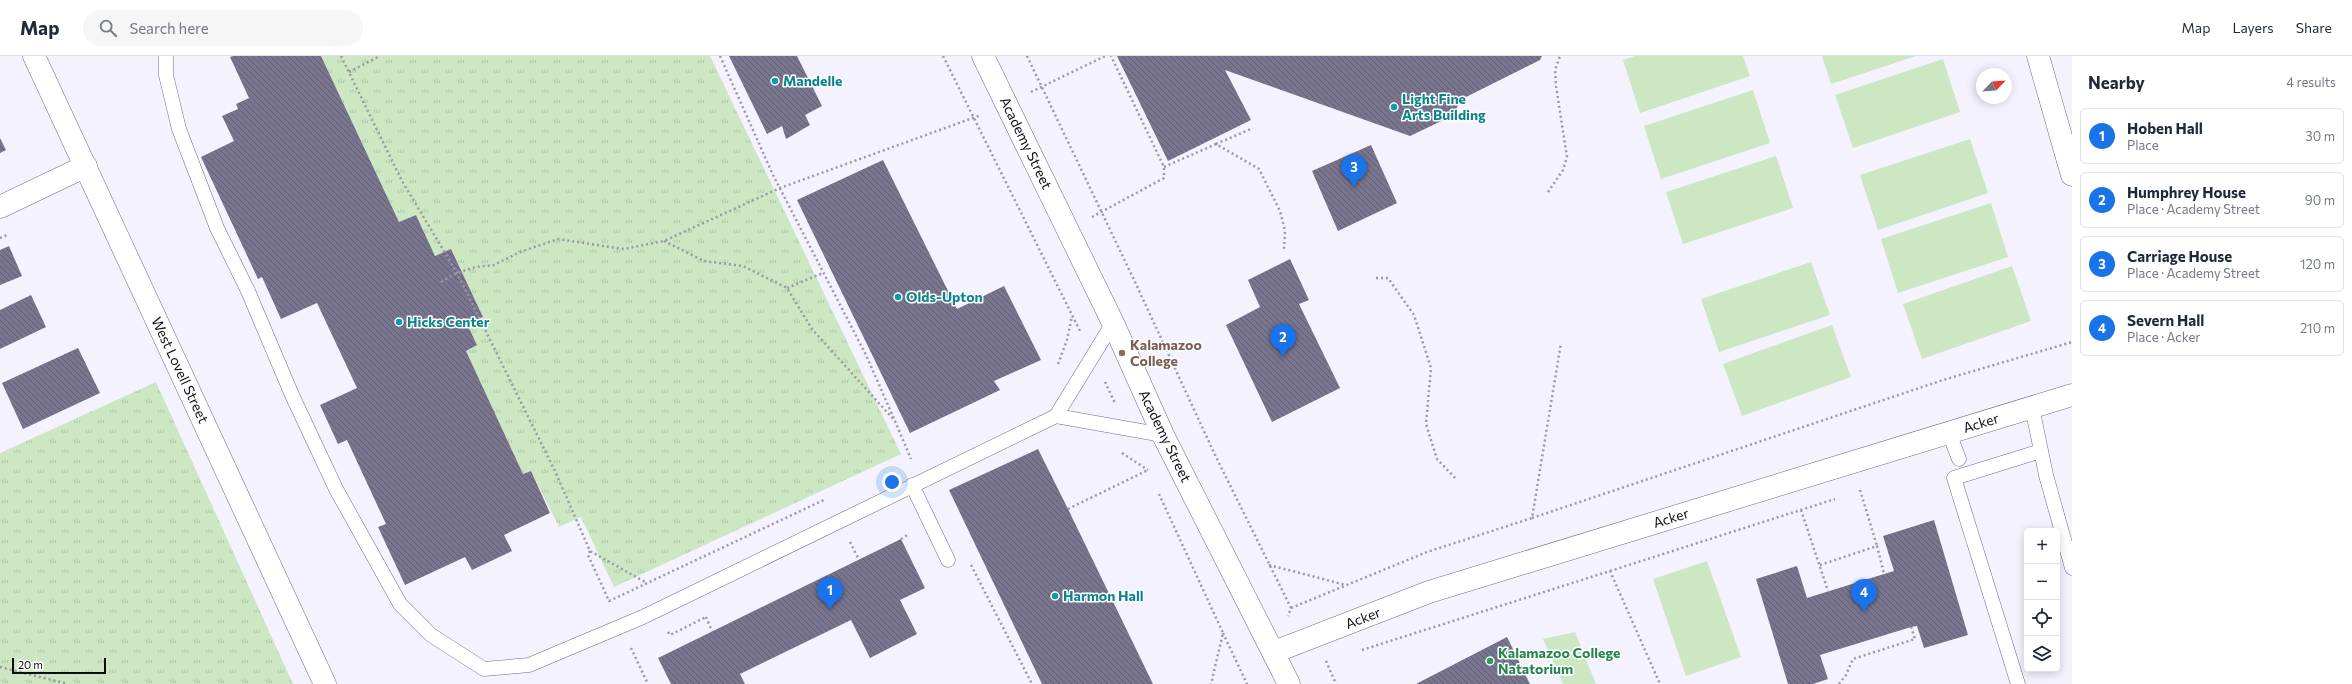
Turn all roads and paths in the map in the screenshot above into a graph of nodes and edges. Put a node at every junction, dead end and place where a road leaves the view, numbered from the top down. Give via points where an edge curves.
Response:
1 (34, 56) edge
2 (166, 56) edge
3 (341, 56) edge
4 (380, 56) edge
5 (720, 56) edge
6 (983, 56) edge
7 (1027, 56) edge
8 (1104, 56) edge
9 (1111, 56) edge
10 (1560, 56) edge
11 (2038, 56) edge
12 (349, 72) junction
13 (1041, 88) junction
14 (1006, 103) junction
15 (1254, 128) dead end
16 (1216, 144) junction
17 (86, 166) junction
18 (1164, 167) junction
19 (2072, 175) edge
20 (780, 188) junction
21 (1548, 192) dead end
22 (0, 207) edge
23 (1100, 211) junction
24 (664, 241) junction
25 (1284, 249) dead end
26 (457, 273) junction
27 (823, 273) junction
28 (1376, 278) dead end
29 (440, 282) dead end
30 (787, 288) junction
31 (1072, 316) dead end
32 (1113, 323) junction
33 (2072, 342) edge
34 (1561, 343) dead end
35 (1055, 370) dead end
36 (2072, 395) edge
37 (2032, 407) junction
38 (1056, 416) junction
39 (895, 422) junction
40 (1949, 433) junction
41 (1163, 435) junction
42 (1115, 450) dead end
43 (2041, 451) junction
44 (919, 458) dead end
45 (1959, 459) dead end
46 (912, 461) junction
47 (905, 464) dead end
48 (1456, 479) dead end
49 (912, 485) junction
50 (1853, 492) dead end
51 (834, 496) dead end
52 (1838, 498) dead end
53 (1068, 509) dead end
54 (1801, 511) junction
55 (1532, 518) junction
56 (848, 539) dead end
57 (1877, 546) junction
58 (590, 551) junction
59 (859, 560) dead end
60 (948, 560) joint
61 (1269, 565) junction
62 (1820, 565) junction
63 (2072, 568) edge
64 (1610, 571) junction
65 (1884, 574) dead end
66 (647, 583) junction
67 (1346, 585) junction
68 (1828, 591) dead end
69 (1291, 608) junction
70 (1911, 627) dead end
71 (667, 629) dead end
72 (712, 632) dead end
73 (1223, 633) dead end
74 (627, 641) dead end
75 (1274, 652) junction
76 (1356, 652) dead end
77 (1333, 659) dead end
78 (1319, 660) dead end
79 (1326, 661) junction
80 (0, 668) edge
81 (68, 684) edge
82 (325, 684) edge
83 (648, 684) edge
84 (1032, 684) edge
85 (1247, 684) edge
86 (1289, 684) edge
87 (1336, 684) edge
88 (1660, 684) edge
89 (1839, 684) edge
90 (2018, 684) edge

1 - 17 street, West Lovell Street
2 - 49 lane via 166,75 179,129 217,228 248,291 292,395 336,489 400,604 431,635 484,670 530,664 642,617
3 - 12 path
4 - 12 path
5 - 20 path
6 - 14 street, Academy Street
7 - 13 path
8 - 13 path
9 - 18 path
10 - 21 path via 1555,70 1556,86 1567,157 1563,170
11 - 19 street
12 - 26 path via 402,181
13 - 14 path
13 - 23 path
14 - 20 path via 974,118
14 - 32 street, Academy Street
15 - 16 path
16 - 18 path
16 - 25 path via 1259,168 1280,211 1285,231
17 - 22 street
17 - 82 street, West Lovell Street
18 - 23 path via 1164,178
20 - 24 path
20 - 27 path
23 - 61 path
24 - 26 path via 624,249 558,239 520,252 494,265
24 - 30 path via 704,261 743,266
26 - 29 path
26 - 58 path via 555,471
27 - 30 path
27 - 39 path via 866,355
28 - 48 path via 1388,278 1414,315 1431,368 1426,424 1437,459
30 - 39 path via 812,329
31 - 35 path via 1067,340
32 - 38 lane
32 - 41 street, Academy Street
33 - 55 path via 1943,380
34 - 55 path
36 - 37 street, Acker
37 - 40 street, Acker
37 - 43 lane
38 - 41 lane
38 - 49 lane
39 - 46 path
40 - 45 lane
40 - 75 street, Acker via 1430,592
41 - 75 street, Academy Street
42 - 53 path via 1148,470
43 - 63 lane
43 - 90 lane via 1954,478
44 - 46 path
46 - 47 path
49 - 60 lane
50 - 57 path via 1861,490
51 - 66 path
52 - 54 path
54 - 62 path
54 - 64 path
55 - 67 path via 1428,552
56 - 59 path
57 - 62 path
57 - 65 path
58 - 66 path
58 - 66 path via 588,555 609,601
60 - 84 path via 965,554
61 - 67 path
61 - 69 path
62 - 68 path
64 - 76 path
64 - 88 path
67 - 69 path
69 - 75 path
70 - 89 path via 1915,639 1852,659 1846,675
71 - 72 path via 670,635 706,617
73 - 85 path
74 - 83 path
75 - 86 street, Academy Street
77 - 79 path
78 - 79 path
79 - 87 path
80 - 81 path

